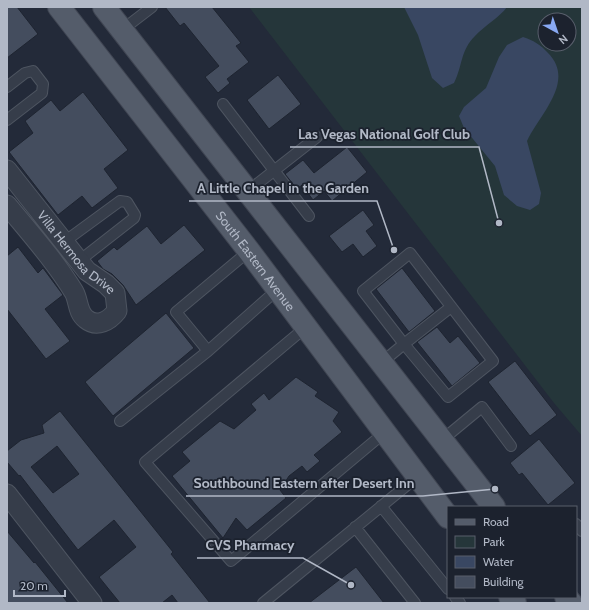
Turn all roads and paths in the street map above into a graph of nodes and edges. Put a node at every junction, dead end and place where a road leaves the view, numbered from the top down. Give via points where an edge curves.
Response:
1 (59, 7) edge
2 (104, 7) edge
3 (152, 7) edge
4 (122, 30) junction
5 (7, 87) edge
6 (223, 104) dead end
7 (7, 120) edge
8 (317, 137) dead end
9 (7, 170) edge
10 (274, 171) junction
11 (248, 191) junction
12 (7, 205) edge
13 (310, 216) dead end
14 (249, 251) junction
15 (71, 252) junction
16 (55, 264) junction
17 (278, 289) junction
18 (451, 307) junction
19 (306, 327) junction
20 (404, 344) junction
21 (208, 351) junction
22 (381, 363) junction
23 (120, 422) dead end
24 (384, 433) junction
25 (442, 440) junction
26 (511, 446) dead end
27 (417, 477) junction
28 (7, 494) edge
29 (381, 506) junction
30 (493, 506) edge
31 (447, 516) edge
32 (355, 527) junction
33 (447, 588) edge
34 (92, 603) edge
35 (263, 603) edge
36 (415, 603) edge

1 - 14 main road, South Eastern Avenue
2 - 4 main road
3 - 4 lane
4 - 11 main road
5 - 7 lane via 24,73 33,72 43,84 42,93
6 - 10 lane
8 - 10 lane
9 - 15 street, Villa Hermosa Drive
10 - 11 lane
10 - 13 lane
11 - 22 main road
12 - 16 street, Villa Hermosa Drive
14 - 17 main road, South Eastern Avenue
14 - 21 lane via 176,312
15 - 15 lane via 134,218 134,211 127,202 120,201
15 - 16 lane
15 - 16 street, Villa Hermosa Drive via 86,271 115,293 116,311 104,323 86,320 79,312 77,297
17 - 19 main road, South Eastern Avenue
17 - 21 lane
18 - 20 lane
18 - 20 lane via 493,361 471,379 448,397
18 - 20 lane via 410,253 363,291
19 - 24 main road, South Eastern Avenue
19 - 24 lane via 145,462 231,561
20 - 22 lane
21 - 23 lane
22 - 25 main road
24 - 27 main road, South Eastern Avenue
25 - 26 lane via 482,407
25 - 30 main road
27 - 29 lane
27 - 31 main road, South Eastern Avenue
28 - 34 street
29 - 32 lane
29 - 33 lane
32 - 35 lane
32 - 36 lane

